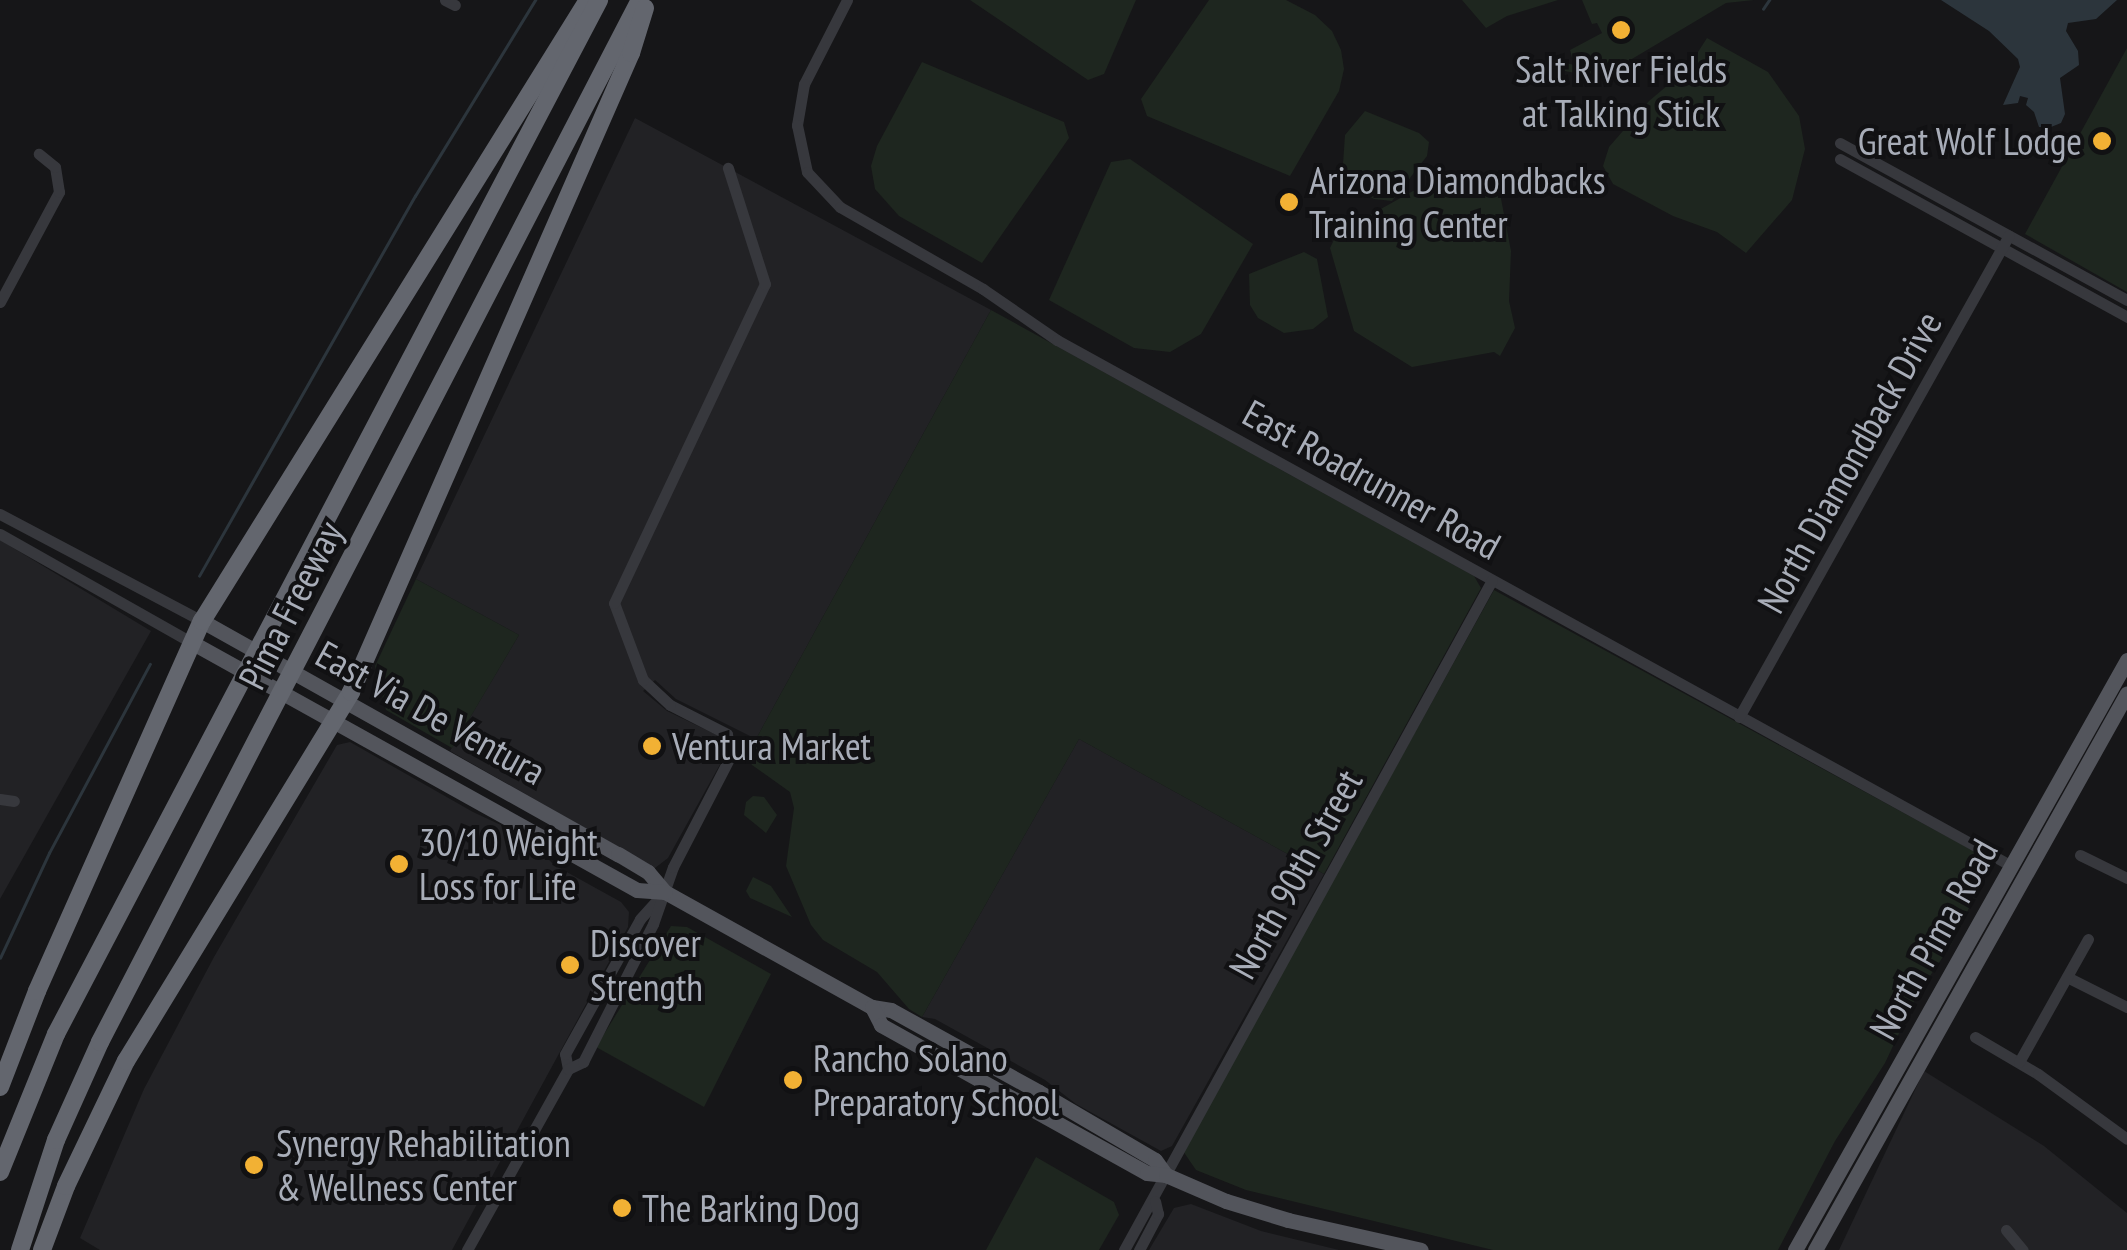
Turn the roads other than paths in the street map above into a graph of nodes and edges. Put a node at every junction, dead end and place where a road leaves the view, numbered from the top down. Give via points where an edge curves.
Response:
1 (588, 0) edge
2 (599, 0) edge
3 (640, 0) edge
4 (648, 0) edge
5 (847, 0) edge
6 (1840, 143) dead end
7 (38, 154) dead end
8 (1840, 159) dead end
9 (728, 168) dead end
10 (2009, 235) junction
11 (2002, 248) junction
12 (2127, 300) edge
13 (0, 302) edge
14 (2127, 316) edge
15 (0, 514) edge
16 (0, 534) edge
17 (1492, 580) junction
18 (202, 621) junction
19 (191, 642) junction
20 (2127, 660) edge
21 (2127, 693) edge
22 (345, 702) junction
23 (1739, 717) junction
24 (334, 722) junction
25 (0, 799) edge
26 (14, 801) dead end
27 (2080, 856) dead end
28 (2012, 866) junction
29 (2127, 878) edge
30 (665, 892) junction
31 (2088, 939) dead end
32 (2067, 977) junction
33 (2127, 1007) edge
34 (1975, 1037) dead end
35 (2019, 1062) junction
36 (568, 1068) junction
37 (0, 1087) edge
38 (2127, 1138) edge
39 (0, 1172) edge
40 (1166, 1174) junction
41 (1155, 1200) junction
42 (2006, 1230) dead end
43 (20, 1250) edge
44 (42, 1250) edge
45 (467, 1250) edge
46 (1124, 1250) edge
47 (1139, 1250) edge
48 (1421, 1250) edge
49 (1795, 1250) edge
50 (1815, 1250) edge
51 (2023, 1250) edge

1 - 18 highway
2 - 39 highway, Pima Freeway via 56,1034
3 - 43 highway, Pima Freeway via 100,1042 56,1140
4 - 22 highway via 631,54
5 - 17 street, East Roadrunner Road via 808,74 798,111 798,144 814,182 840,208 1057,340
6 - 10 street
7 - 13 street via 55,167 59,192
8 - 11 street
9 - 30 street via 764,284 614,602 654,694 721,730 732,747
10 - 11 street, North Diamondback Drive
10 - 12 street
11 - 14 street
11 - 23 street, North Diamondback Drive
15 - 18 street, East Via De Ventura
16 - 19 street, East Via De Ventura
17 - 23 street, East Roadrunner Road
17 - 40 street, North 90th Street
18 - 19 highway
18 - 22 main road, East Via De Ventura
19 - 24 main road, East Via De Ventura
19 - 37 highway
20 - 28 main road, North Pima Road
21 - 50 main road, North Pima Road
22 - 24 highway
22 - 30 main road, East Via De Ventura via 618,854
23 - 28 street, East Roadrunner Road
24 - 30 main road, East Via De Ventura via 637,890
24 - 44 highway via 144,1030 84,1145
25 - 26 street
27 - 29 street
28 - 49 main road, North Pima Road
30 - 36 street via 583,1062
30 - 36 street via 640,919 574,1037 565,1054
30 - 40 main road, East Via De Ventura via 1039,1092 1154,1160
31 - 32 street
32 - 33 street
32 - 35 street
34 - 35 street
35 - 38 street
36 - 45 street
40 - 41 street, North 90th Street
40 - 48 main road, East Via De Ventura via 1250,1209
41 - 46 street, North 90th Street
41 - 47 street, North 90th Street via 1158,1214
42 - 51 street

